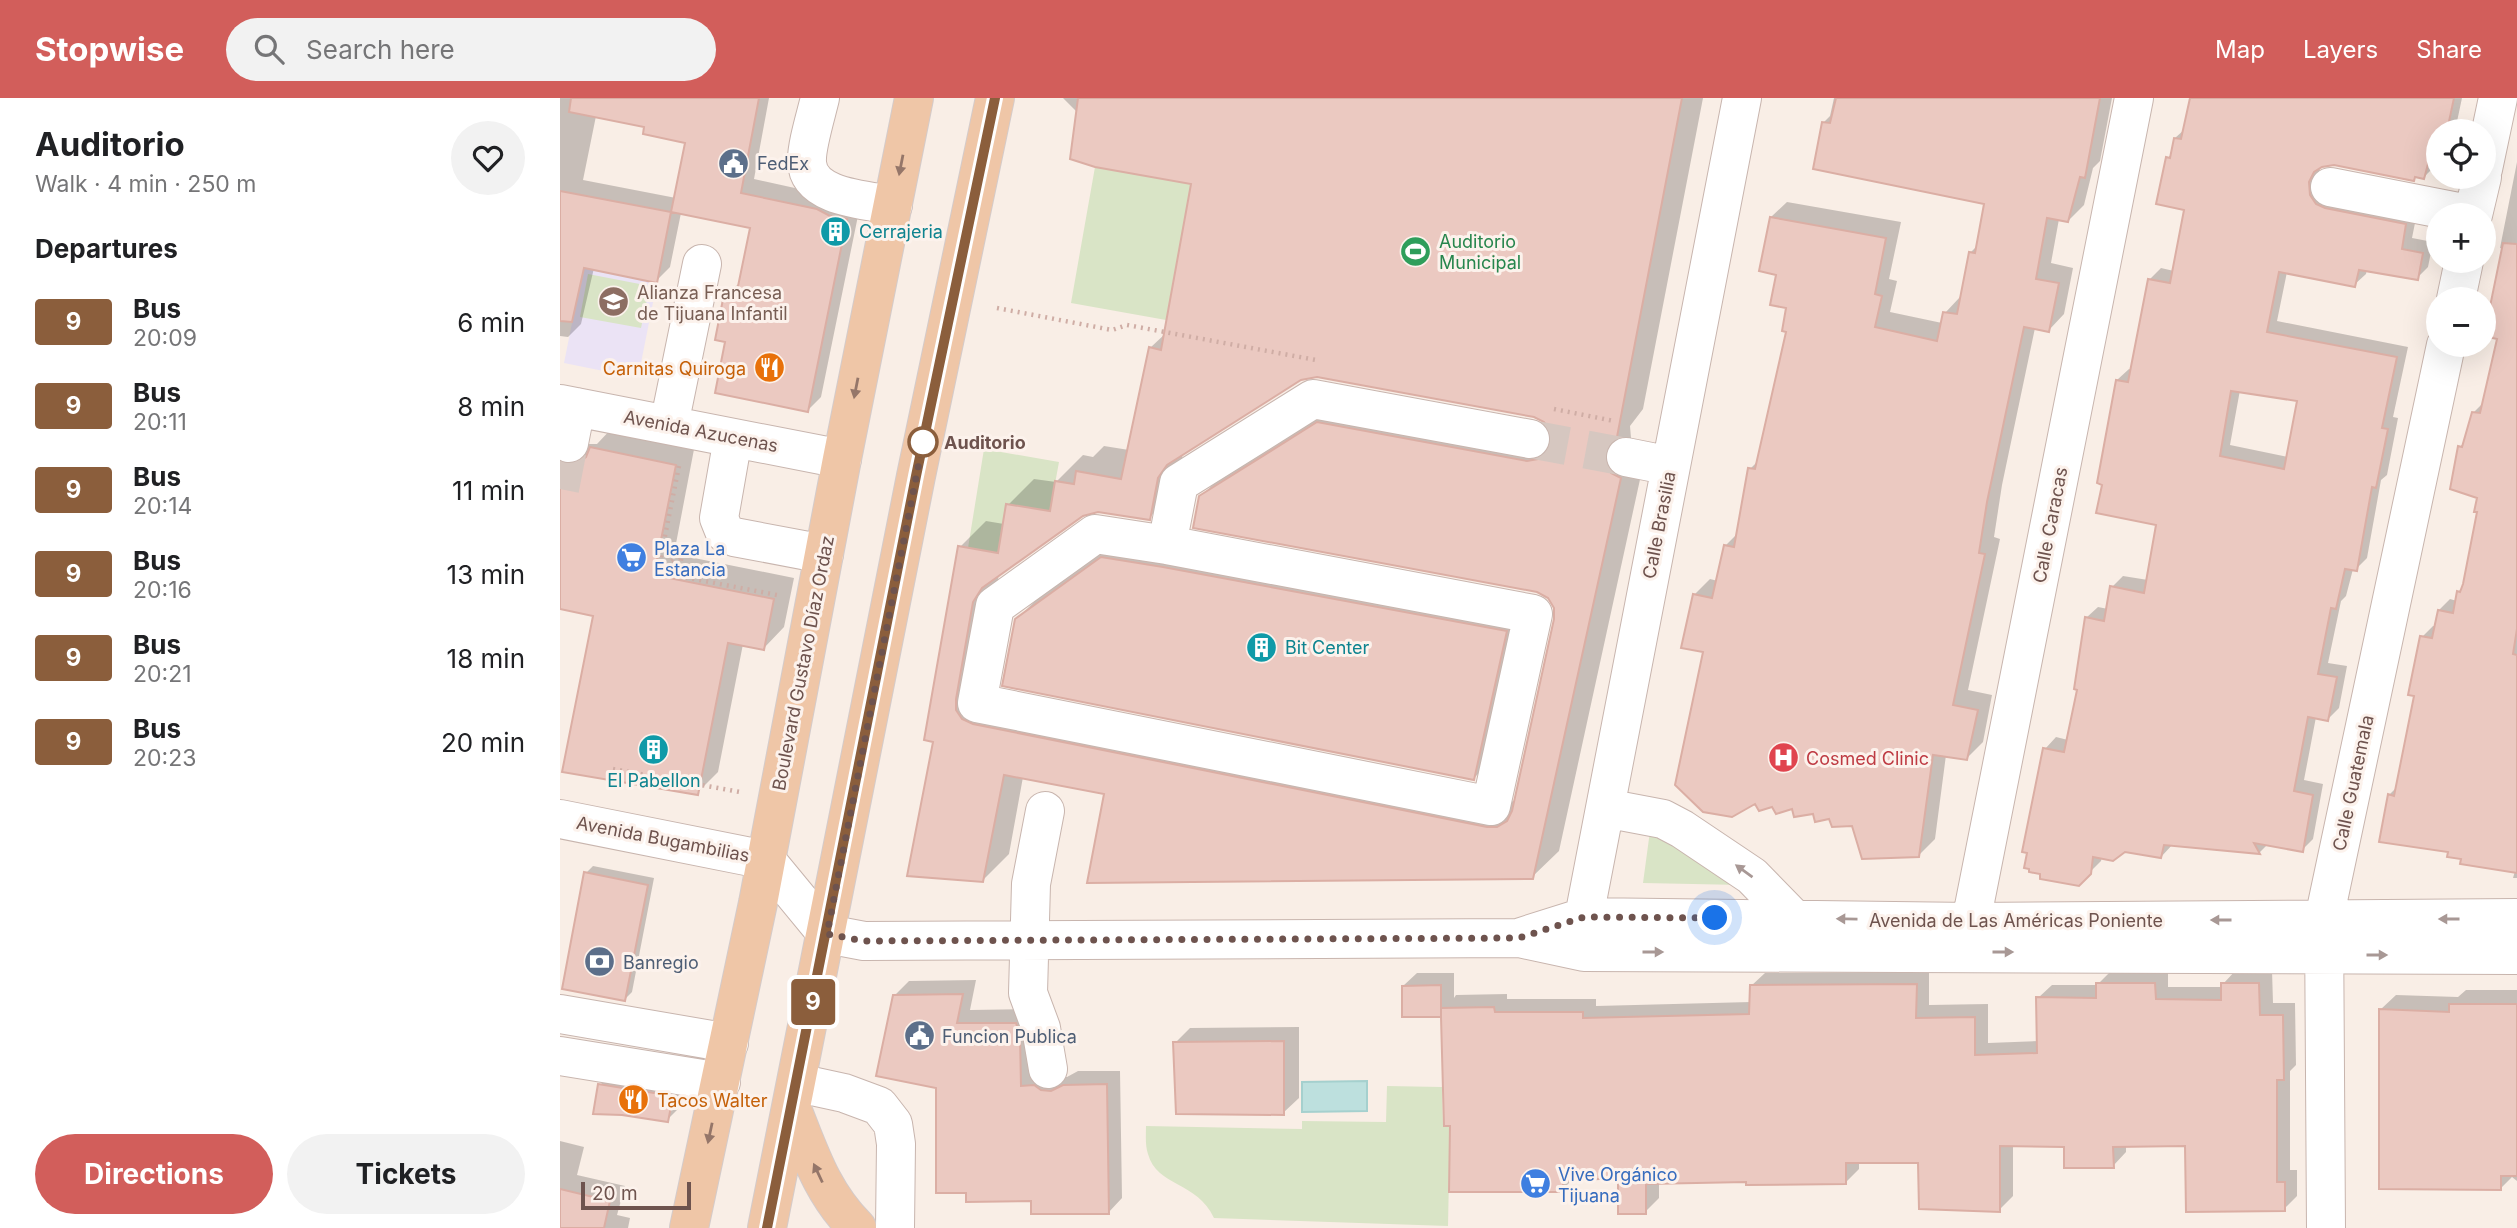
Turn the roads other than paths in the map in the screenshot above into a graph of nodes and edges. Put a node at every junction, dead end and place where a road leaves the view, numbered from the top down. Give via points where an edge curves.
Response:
1 (820, 98) edge
2 (914, 98) edge
3 (995, 98) edge
4 (1742, 98) edge
5 (2134, 98) edge
6 (2498, 98) edge
7 (2494, 119) edge
8 (2330, 187) dead end
9 (893, 205) junction
10 (2426, 206) edge
11 (702, 264) dead end
12 (2444, 357) edge
13 (568, 418) edge
14 (669, 425) junction
15 (733, 438) junction
16 (1530, 439) tunnel mouth
17 (1626, 457) tunnel mouth
18 (842, 459) junction
19 (1671, 466) junction
20 (1167, 545) junction
21 (824, 554) junction
22 (1605, 808) junction
23 (1045, 811) dead end
24 (560, 819) edge
25 (766, 860) junction
26 (1793, 918) junction
27 (2517, 918) edge
28 (827, 934) junction
29 (1584, 935) junction
30 (1968, 937) junction
31 (2324, 937) junction
32 (1030, 940) junction
33 (2517, 955) edge
34 (560, 1014) edge
35 (729, 1043) junction
36 (560, 1056) edge
37 (1048, 1069) dead end
38 (721, 1082) junction
39 (795, 1096) junction
40 (690, 1228) edge
41 (767, 1228) edge
42 (858, 1228) edge
43 (895, 1228) edge
44 (2326, 1228) edge

1 - 9 street via 807,162 811,175 832,193
2 -> 9 main road, Boulevard Gustavo Díaz Ordaz
3 - 28 main road
4 - 19 street, Calle Brasilia
5 - 30 street, Calle Caracas
6 - 7 street
8 - 10 street
9 -> 18 main road, Boulevard Gustavo Díaz Ordaz
11 - 14 street
12 - 31 street, Calle Guatemala
13 - 14 street, Avenida Azucenas
14 - 15 street, Avenida Azucenas
15 - 18 street, Avenida Azucenas
15 - 21 street via 719,518 724,533
16 - 20 street via 1313,399 1179,483
17 - 19 street
18 - 21 main road, Boulevard Gustavo Díaz Ordaz
19 - 22 street, Calle Brasilia
20 - 20 street via 1533,614 1491,806 977,703 995,606 1095,534
21 - 25 main road, Boulevard Gustavo Díaz Ordaz
26 -> 22 street via 1752,876 1682,829 1663,819
22 - 29 street, Calle Brasilia
23 - 32 street via 1031,884
24 - 25 street, Avenida Bugambilias
25 - 28 street
25 - 35 main road, Boulevard Gustavo Díaz Ordaz
26 - 29 street, Avenida de Las Américas Poniente
30 -> 26 street, Avenida de Las Américas Poniente
27 -> 31 street, Avenida de Las Américas Poniente
28 - 32 street, Avenida de Las Américas Poniente via 864,941
28 - 39 main road
29 -> 30 street, Avenida de Las Américas Poniente
29 - 32 street, Avenida de Las Américas Poniente
30 - 31 street, Avenida de Las Américas Poniente
31 -> 33 street, Avenida de Las Américas Poniente
31 - 44 street, Calle Guatemala
32 - 37 street via 1028,993 1041,1028
34 - 35 street
35 - 38 main road, Boulevard Gustavo Díaz Ordaz
36 - 38 street
38 -> 40 main road, Boulevard Gustavo Díaz Ordaz
39 - 41 main road
42 -> 39 main road via 832,1199 809,1152
39 - 43 street via 844,1094 879,1106 893,1124

